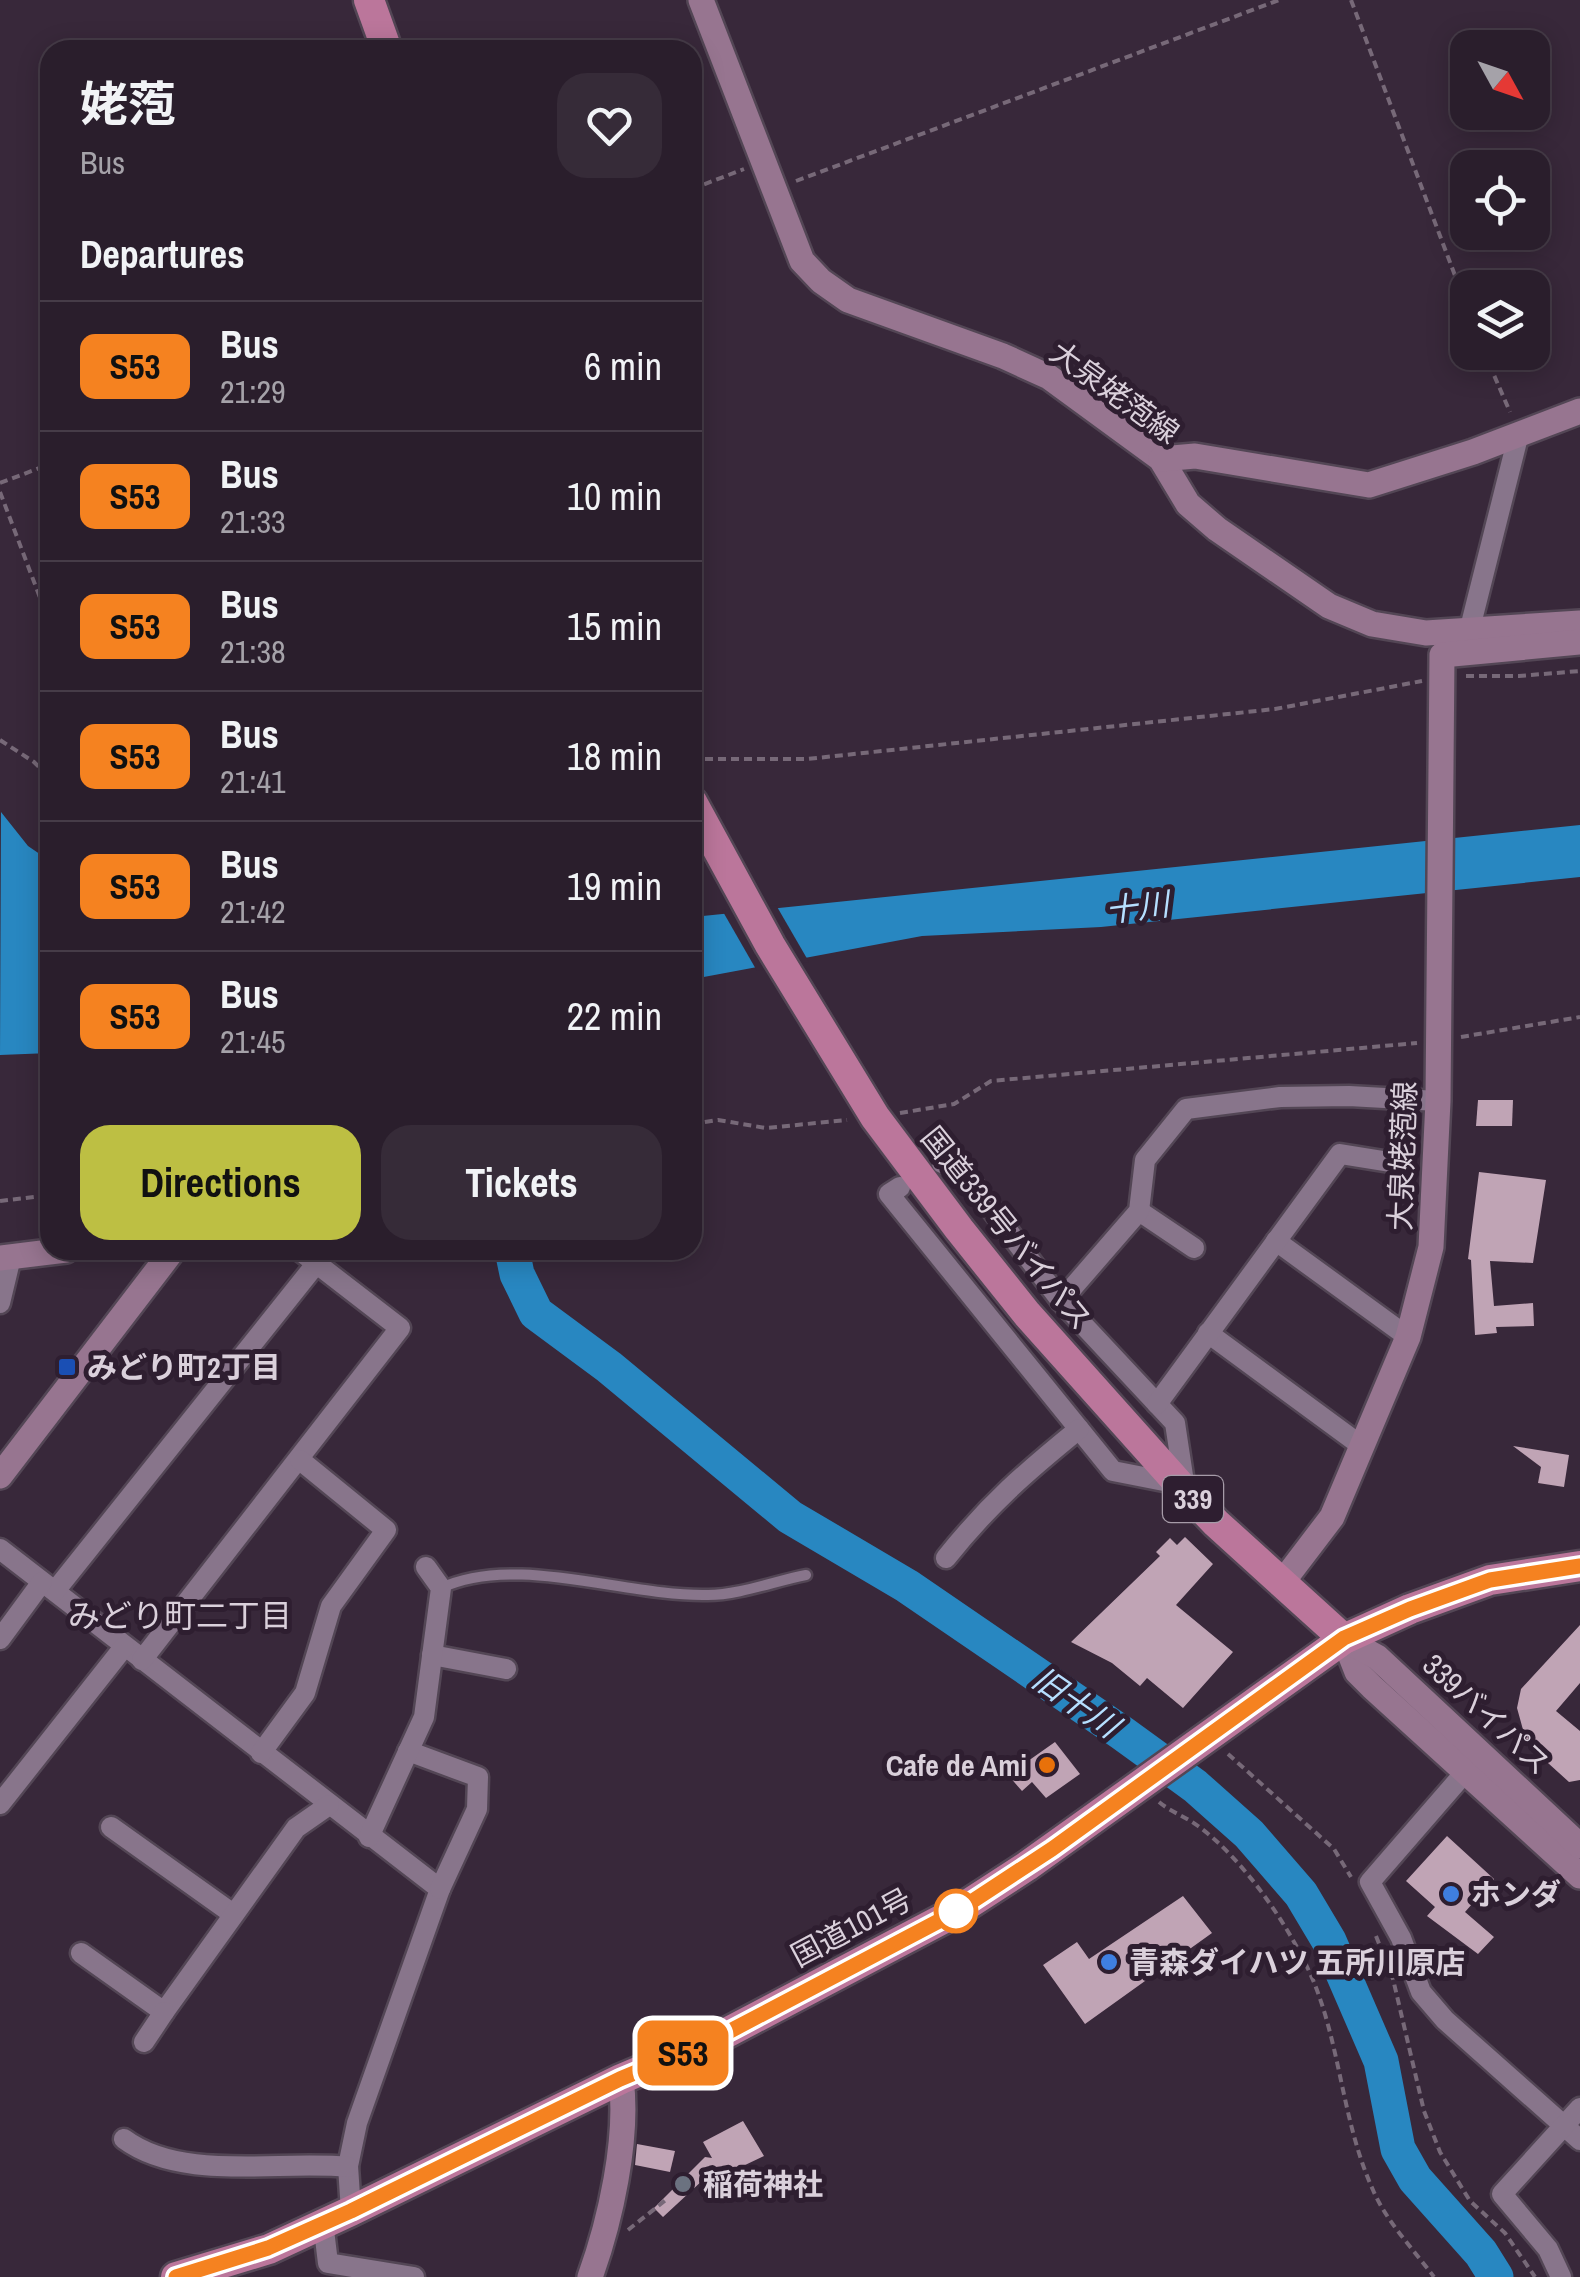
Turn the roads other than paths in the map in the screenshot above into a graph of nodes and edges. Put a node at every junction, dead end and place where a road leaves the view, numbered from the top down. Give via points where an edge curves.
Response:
1 (369, 0) edge
2 (701, 0) edge
3 (383, 40) edge
4 (1580, 411) edge
5 (1519, 433) junction
6 (1161, 459) junction
7 (1580, 623) edge
8 (1469, 632) junction
9 (1580, 642) edge
10 (702, 820) edge
11 (1438, 1102) junction
12 (942, 1163) dead end
13 (1396, 1163) dead end
14 (900, 1187) dead end
15 (1138, 1211) junction
16 (1276, 1241) junction
17 (1194, 1248) dead end
18 (40, 1253) edge
19 (6, 1258) edge
20 (165, 1260) edge
21 (311, 1260) edge
22 (316, 1264) junction
23 (1061, 1300) junction
24 (0, 1303) edge
25 (1208, 1332) junction
26 (1408, 1337) junction
27 (1157, 1404) junction
28 (1079, 1429) junction
29 (1363, 1448) junction
30 (300, 1460) junction
31 (0, 1476) edge
32 (1182, 1487) junction
33 (0, 1549) edge
34 (946, 1558) dead end
35 (1580, 1566) edge
36 (426, 1567) dead end
37 (806, 1575) dead end
38 (1282, 1584) junction
39 (49, 1587) junction
40 (442, 1588) junction
41 (1344, 1638) junction
42 (0, 1639) edge
43 (124, 1647) junction
44 (432, 1654) junction
45 (142, 1660) junction
46 (506, 1669) dead end
47 (408, 1750) junction
48 (261, 1753) junction
49 (1474, 1762) junction
50 (0, 1804) edge
51 (329, 1806) junction
52 (112, 1826) dead end
53 (370, 1837) junction
54 (1580, 1846) edge
55 (1580, 1876) edge
56 (440, 1889) junction
57 (232, 1914) junction
58 (81, 1953) dead end
59 (164, 2012) junction
60 (144, 2042) dead end
61 (620, 2079) junction
62 (1580, 2108) edge
63 (1572, 2132) edge
64 (124, 2139) dead end
65 (348, 2167) junction
66 (337, 2217) junction
67 (358, 2272) edge
68 (176, 2277) edge
69 (414, 2277) edge
70 (590, 2277) edge
71 (1562, 2277) edge

1 - 3 highway
2 - 6 main road, 大泉姥萢線 via 802,261 820,281 848,300 1049,377
4 - 5 main road
5 - 6 main road via 1369,485 1195,456
5 - 8 street
6 - 8 main road, 大泉姥萢線 via 1188,504 1329,606 1372,624
7 - 8 main road, 大泉姥萢線
9 - 11 main road, 大泉姥萢線 via 1442,655
10 - 32 highway, 国道339号バイパス / 339 via 872,1110 1027,1314
11 - 15 street via 1280,1097 1186,1109 1145,1160
11 - 26 main road, 大泉姥萢線 via 1431,1246
12 - 23 street via 952,1157
13 - 16 street via 1340,1154
14 - 28 street via 889,1194
15 - 17 street
15 - 23 street
16 - 25 street
16 - 26 street
18 - 19 main road
19 - 24 street
20 - 31 main road
21 - 22 street
22 - 30 street via 400,1328
22 - 39 street
23 - 27 street
25 - 27 street
25 - 29 street
26 - 29 main road, 大泉姥萢線
27 - 32 street via 1175,1422
28 - 32 street via 1113,1471
28 - 34 street via 1024,1473
29 - 38 main road, 大泉姥萢線 via 1332,1517
30 - 45 street
30 - 48 street via 386,1530 330,1606 305,1693
32 - 38 highway, 国道339号バイパス / 339
33 - 39 street
35 - 41 highway, 国道101号 via 1490,1580
36 - 40 street
37 - 40 lane via 709,1596 511,1574 466,1576
38 - 41 highway, 国道339号バイパス / 339
39 - 42 street
39 - 43 street
40 - 44 street
41 - 49 main road, 339バイパス via 1378,1656
41 - 61 highway, 国道101号 via 1141,1798 956,1912 713,2040
43 - 45 street
43 - 50 street
44 - 46 street
44 - 47 street via 424,1717
45 - 48 street
47 - 53 street
47 - 56 street via 478,1777 477,1809
48 - 51 street
49 - 54 main road, 339バイパス
49 - 55 main road
49 - 63 street via 1370,1882 1421,1992
51 - 53 street
51 - 57 street via 296,1828
52 - 57 street
53 - 56 street
56 - 65 street
57 - 59 street
58 - 59 street
59 - 60 street
61 - 66 highway, 国道101号
61 - 70 main road via 624,2103 608,2228
62 - 63 street
63 - 71 street via 1502,2194 1548,2249
64 - 65 street via 164,2160
65 - 66 street
66 - 67 street via 328,2263
66 - 68 highway, 国道101号
67 - 69 street

